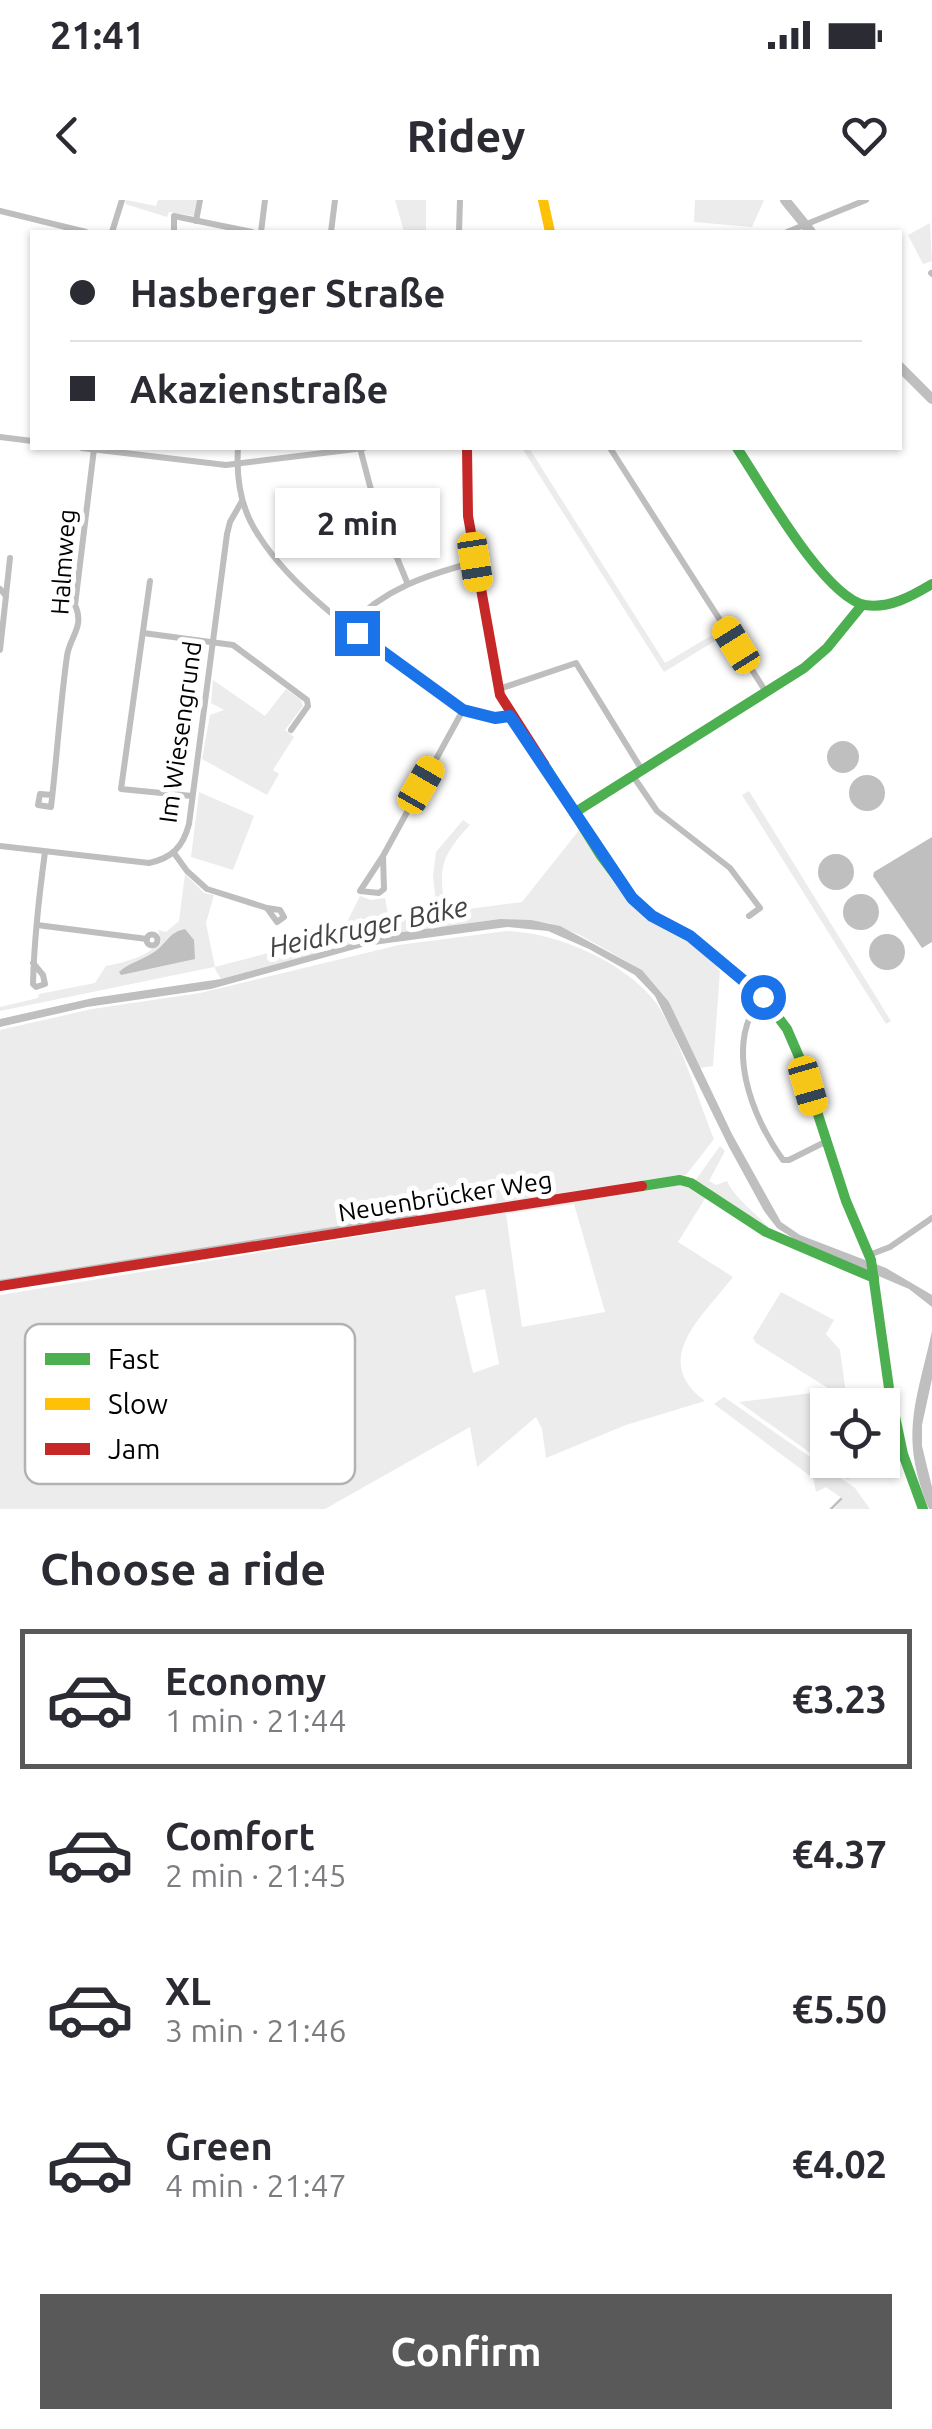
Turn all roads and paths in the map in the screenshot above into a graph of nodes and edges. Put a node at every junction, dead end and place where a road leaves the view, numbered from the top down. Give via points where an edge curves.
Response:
1 (122, 200) edge
2 (200, 200) edge
3 (265, 200) edge
4 (335, 200) edge
5 (460, 200) edge
6 (543, 200) edge
7 (866, 200) edge
8 (0, 211) edge
9 (196, 221) junction
10 (78, 230) edge
11 (113, 230) edge
12 (174, 230) edge
13 (242, 230) edge
14 (262, 230) edge
15 (331, 230) edge
16 (459, 230) edge
17 (550, 230) edge
18 (794, 230) edge
19 (0, 437) edge
20 (30, 438) edge
21 (94, 450) edge
22 (102, 450) edge
23 (238, 450) edge
24 (344, 450) edge
25 (361, 450) edge
26 (467, 450) edge
27 (611, 450) edge
28 (738, 450) edge
29 (236, 464) junction
30 (242, 501) junction
31 (10, 558) dead end
32 (475, 562) junction
33 (150, 580) dead end
34 (407, 582) junction
35 (0, 588) edge
36 (930, 590) edge
37 (6, 596) junction
38 (862, 604) junction
39 (348, 626) junction
40 (143, 633) junction
41 (211, 641) junction
42 (0, 650) edge
43 (498, 689) junction
44 (766, 692) junction
45 (463, 710) junction
46 (510, 716) junction
47 (291, 730) dead end
48 (637, 773) junction
49 (52, 795) dead end
50 (192, 796) junction
51 (574, 813) junction
52 (0, 846) edge
53 (45, 852) junction
54 (174, 853) junction
55 (383, 856) junction
56 (266, 908) dead end
57 (749, 916) dead end
58 (37, 925) junction
59 (147, 939) dead end
60 (34, 964) dead end
61 (763, 997) junction
62 (825, 1142) junction
63 (932, 1218) edge
64 (870, 1258) junction
65 (874, 1278) junction
66 (0, 1286) edge
67 (923, 1509) edge

1 - 11 street
2 - 9 street
3 - 14 street
4 - 15 street
5 - 16 street
6 - 17 street
7 - 18 street
8 - 10 street
9 - 12 street via 174,216
9 - 13 street
19 - 20 street
21 - 49 street, Halmweg via 74,605 80,616 68,652
22 - 29 street
23 - 29 street
24 - 29 street
25 - 34 street
26 - 32 street
27 - 44 street
28 - 38 street via 818,568
29 - 30 street
30 - 39 street via 273,555
30 - 41 street, Im Wiesengrund via 230,522
31 - 37 street
32 - 34 street
32 - 43 street
33 - 40 street
34 - 39 street
35 - 37 street
36 - 38 street via 891,604
37 - 42 street
38 - 44 street via 818,656
39 - 45 street
40 - 41 street
40 - 50 street via 121,789
41 - 47 street via 233,646 307,700
41 - 50 street, Im Wiesengrund
43 - 46 street
43 - 48 street via 576,663
44 - 48 street
45 - 46 street
45 - 55 street
46 - 51 street
48 - 51 street
48 - 57 street via 656,811 737,875 760,908
50 - 54 street, Im Wiesengrund via 185,837
51 - 61 street via 637,903 690,936
52 - 53 street, Im Wiesengrund
53 - 54 street, Im Wiesengrund via 149,863
53 - 58 street
54 - 56 street via 207,889
55 - 55 street via 366,878 360,891 384,889
58 - 59 street
58 - 60 street
61 - 62 street via 800,1058
61 - 62 street via 747,1025 744,1070 751,1099 783,1160
62 - 64 street
63 - 64 street
64 - 65 street
65 - 66 street, Neuenbrücker Weg via 766,1232 680,1180
65 - 67 street via 903,1454

